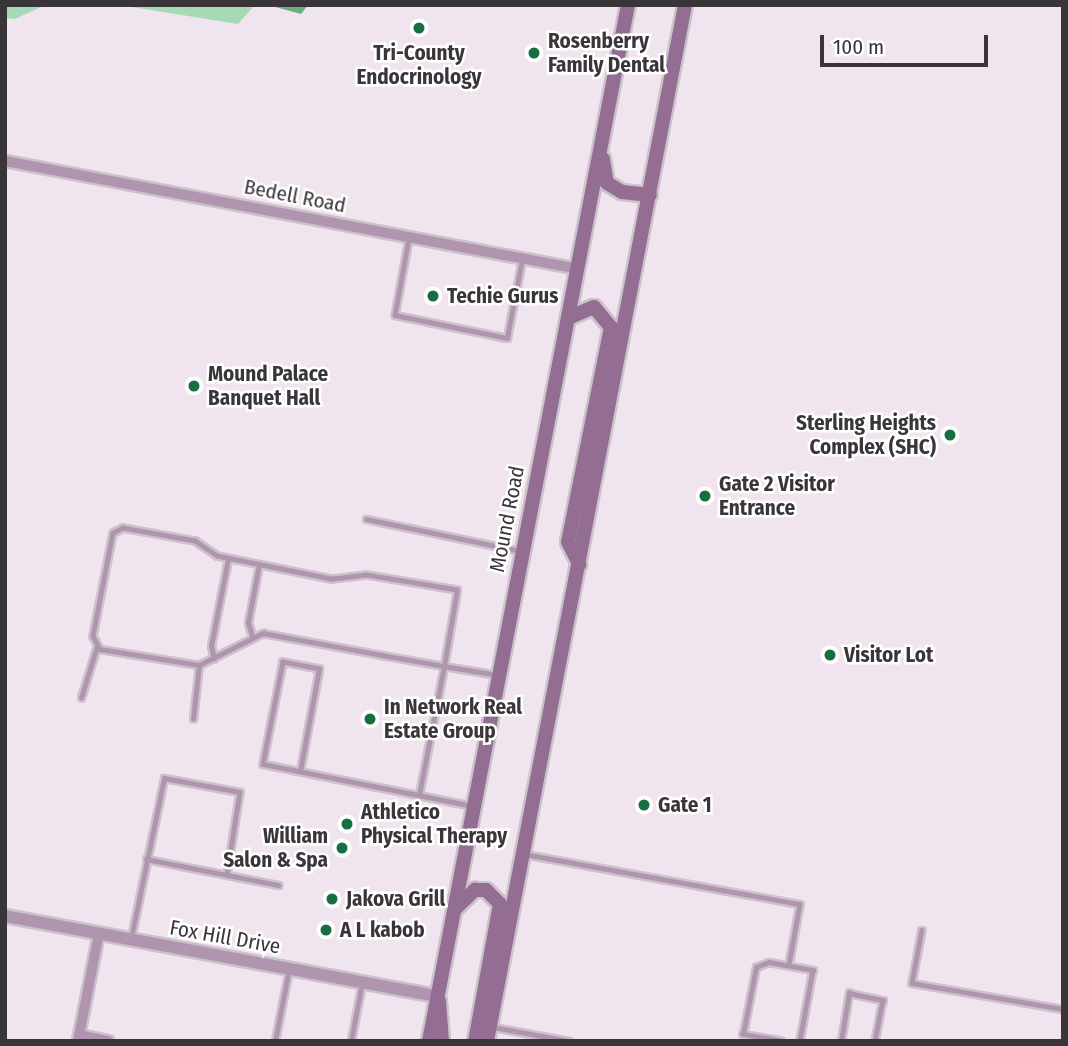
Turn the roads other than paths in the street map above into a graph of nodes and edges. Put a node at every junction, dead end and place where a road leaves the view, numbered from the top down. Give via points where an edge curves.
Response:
1 (628, 5) edge
2 (685, 5) edge
3 (601, 148) junction
4 (5, 161) edge
5 (650, 195) junction
6 (410, 237) junction
7 (522, 259) junction
8 (578, 269) junction
9 (568, 318) junction
10 (366, 519) dead end
11 (522, 551) junction
12 (228, 559) junction
13 (579, 564) junction
14 (259, 565) junction
15 (252, 636) junction
16 (97, 646) junction
17 (214, 659) junction
18 (199, 665) junction
19 (444, 666) junction
20 (498, 675) junction
21 (81, 698) dead end
22 (193, 719) dead end
23 (300, 771) junction
24 (419, 795) junction
25 (473, 806) junction
26 (523, 854) junction
27 (146, 859) junction
28 (227, 875) junction
29 (278, 886) dead end
30 (453, 911) junction
31 (5, 916) edge
32 (922, 930) dead end
33 (99, 933) junction
34 (131, 939) junction
35 (789, 965) junction
36 (289, 968) junction
37 (362, 982) junction
38 (438, 996) junction
39 (1063, 1009) edge
40 (485, 1030) edge
41 (79, 1038) edge
42 (108, 1041) edge
43 (275, 1041) edge
44 (351, 1041) edge
45 (429, 1041) edge
46 (442, 1041) edge
47 (475, 1041) edge
48 (569, 1041) edge
49 (781, 1041) edge
50 (800, 1041) edge
51 (841, 1041) edge
52 (876, 1041) edge

1 - 3 main road, Mound Road
2 - 5 main road
3 - 5 main road via 607,183 622,192
3 - 8 main road, Mound Road
4 - 6 street, Bedell Road
5 - 13 main road
6 - 7 street, Bedell Road
6 - 7 lane via 396,315 507,338
7 - 8 street, Bedell Road
8 - 9 main road, Mound Road
9 - 11 main road, Mound Road
9 - 13 main road via 594,307 611,327 568,542
10 - 11 lane
11 - 20 main road, Mound Road
12 - 14 lane
12 - 16 lane via 195,541 115,531 93,636
12 - 17 lane via 211,646
13 - 26 main road
14 - 15 lane via 248,623
14 - 19 lane via 331,579 366,575 457,590
15 - 17 lane
15 - 19 lane via 263,633
16 - 18 lane
16 - 21 lane
17 - 18 lane
18 - 22 lane
19 - 20 lane
19 - 24 lane
20 - 25 main road, Mound Road
23 - 23 lane via 263,764 283,662 319,669
23 - 24 lane
24 - 25 lane
25 - 30 main road, Mound Road
26 - 35 lane via 800,904
26 - 40 main road
27 - 28 lane
27 - 28 lane via 164,778 233,788 241,798
27 - 34 lane
28 - 29 lane
30 - 38 main road, Mound Road
30 - 40 main road via 475,890 486,890 500,904
31 - 33 street, Fox Hill Drive
32 - 39 lane via 912,983
33 - 34 street, Fox Hill Drive
33 - 41 street
34 - 36 street, Fox Hill Drive
35 - 49 lane via 756,967 743,1034
35 - 50 lane via 814,970
36 - 37 street, Fox Hill Drive
36 - 43 lane
37 - 38 street, Fox Hill Drive
37 - 44 lane
38 - 45 main road, Mound Road
38 - 46 main road
40 - 47 main road
40 - 48 lane
41 - 42 street
51 - 52 lane via 849,993 883,1000

